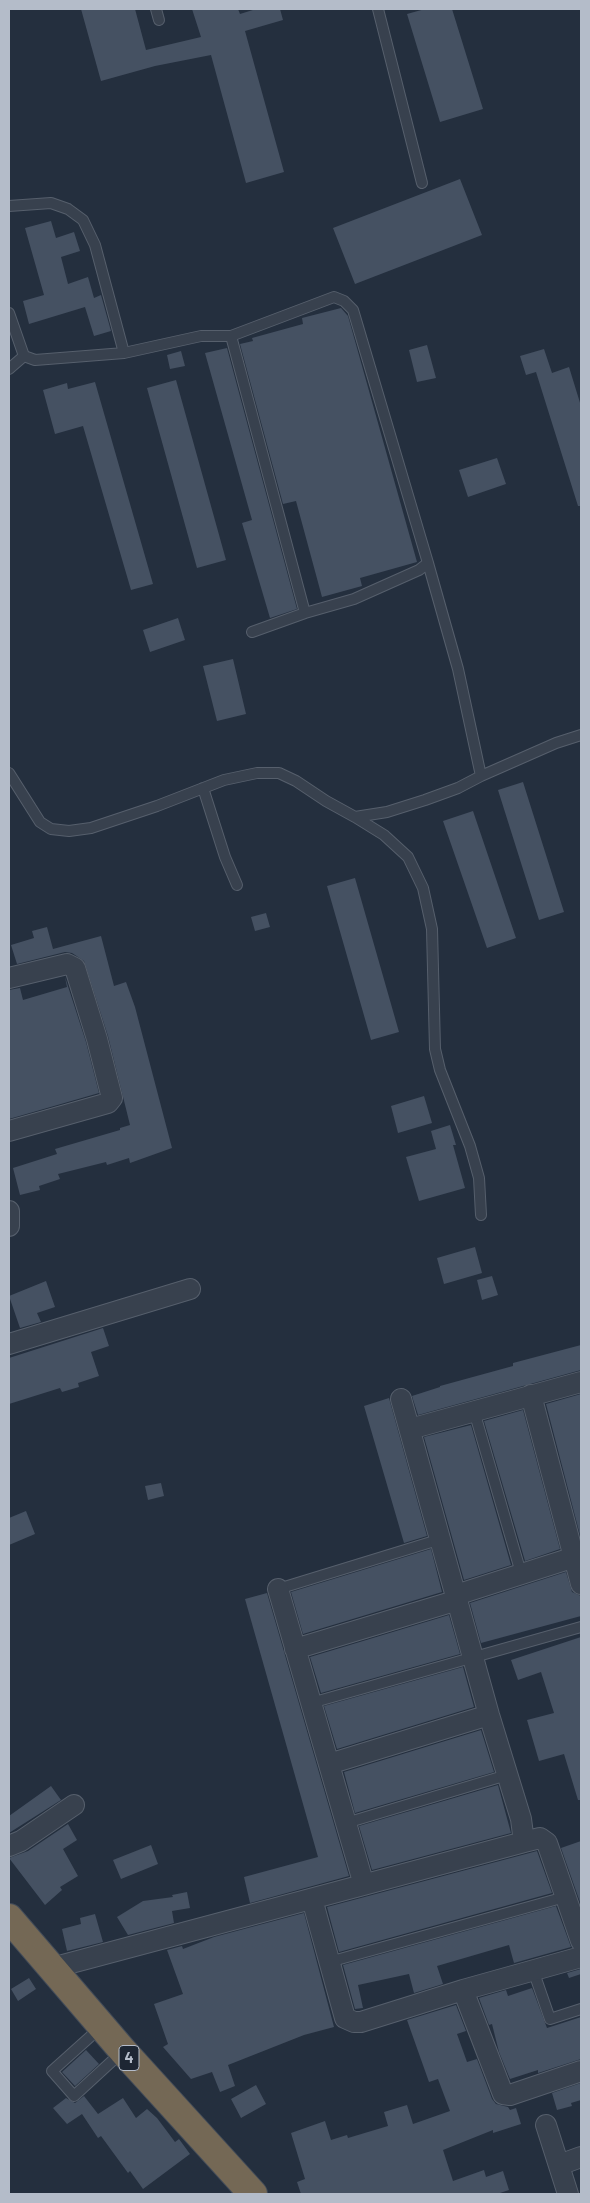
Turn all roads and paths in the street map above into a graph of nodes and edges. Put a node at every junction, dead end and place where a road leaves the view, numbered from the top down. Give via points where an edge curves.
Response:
1 (156, 9) edge
2 (378, 9) edge
3 (159, 20) dead end
4 (422, 183) dead end
5 (9, 206) edge
6 (9, 313) edge
7 (231, 336) junction
8 (124, 353) junction
9 (24, 356) junction
10 (9, 369) edge
11 (428, 563) junction
12 (305, 613) junction
13 (252, 632) dead end
14 (581, 735) edge
15 (9, 774) edge
16 (482, 776) junction
17 (203, 788) junction
18 (355, 817) junction
19 (237, 885) dead end
20 (9, 978) edge
21 (9, 1131) edge
22 (9, 1211) edge
23 (481, 1215) dead end
24 (9, 1226) edge
25 (190, 1289) dead end
26 (9, 1344) edge
27 (581, 1382) edge
28 (531, 1396) junction
29 (401, 1399) dead end
30 (474, 1411) junction
31 (410, 1429) junction
32 (441, 1539) junction
33 (578, 1556) edge
34 (522, 1573) junction
35 (581, 1584) edge
36 (278, 1589) joint
37 (457, 1598) junction
38 (581, 1627) edge
39 (296, 1649) junction
40 (474, 1658) junction
41 (311, 1703) junction
42 (489, 1716) junction
43 (329, 1764) junction
44 (507, 1775) junction
45 (74, 1805) dead end
46 (346, 1823) junction
47 (524, 1842) junction
48 (9, 1846) edge
49 (364, 1885) junction
50 (565, 1897) junction
51 (312, 1899) junction
52 (10, 1920) edge
53 (581, 1941) edge
54 (581, 1957) edge
55 (329, 1962) junction
56 (52, 1968) junction
57 (532, 1970) junction
58 (463, 1990) junction
59 (581, 2009) edge
60 (102, 2027) junction
61 (123, 2051) junction
62 (581, 2071) edge
63 (546, 2125) dead end
64 (581, 2157) edge
65 (559, 2165) junction
66 (254, 2194) edge
67 (568, 2194) edge

1 - 3 lane
2 - 4 lane
5 - 8 lane via 52,203 83,220 95,245
6 - 9 lane
7 - 8 lane via 201,336
7 - 11 lane via 334,297 348,305 362,341
7 - 12 lane
8 - 9 lane via 35,360
9 - 10 lane
11 - 12 lane via 354,599
11 - 16 lane via 458,669
12 - 13 lane
14 - 16 lane
15 - 17 lane via 40,822 51,829 69,831 91,828
16 - 18 lane via 418,803
17 - 18 lane via 257,772 279,773
17 - 19 lane
18 - 23 lane via 384,835 408,857 423,888 432,930 435,1049 479,1178
20 - 21 street via 67,964 75,968 112,1098 108,1102
22 - 24 street
25 - 26 street
27 - 28 street
28 - 30 street
28 - 33 street
29 - 31 street
30 - 31 street
30 - 34 lane
31 - 32 street
32 - 36 lane
32 - 37 street
33 - 34 street
33 - 35 street
34 - 37 street
36 - 39 street
37 - 39 street
37 - 40 street
38 - 40 lane
39 - 41 street
40 - 41 lane
40 - 42 street
41 - 43 street
42 - 43 street
42 - 44 street
43 - 46 street
44 - 46 lane
44 - 47 street via 521,1819
45 - 48 street
46 - 49 street
47 - 49 street
47 - 50 street via 540,1838 548,1842
49 - 51 street
50 - 53 street
50 - 55 lane
51 - 55 street
51 - 56 street
52 - 56 highway, 4
54 - 57 street
55 - 58 street via 345,2018 354,2022
56 - 60 highway, 4
57 - 58 street
57 - 59 lane via 550,2019
58 - 62 street via 503,2094 506,2096
60 - 61 highway, 4
60 - 61 lane via 52,2071 74,2096
61 - 66 highway, 4
63 - 65 street
64 - 65 street
65 - 67 street

